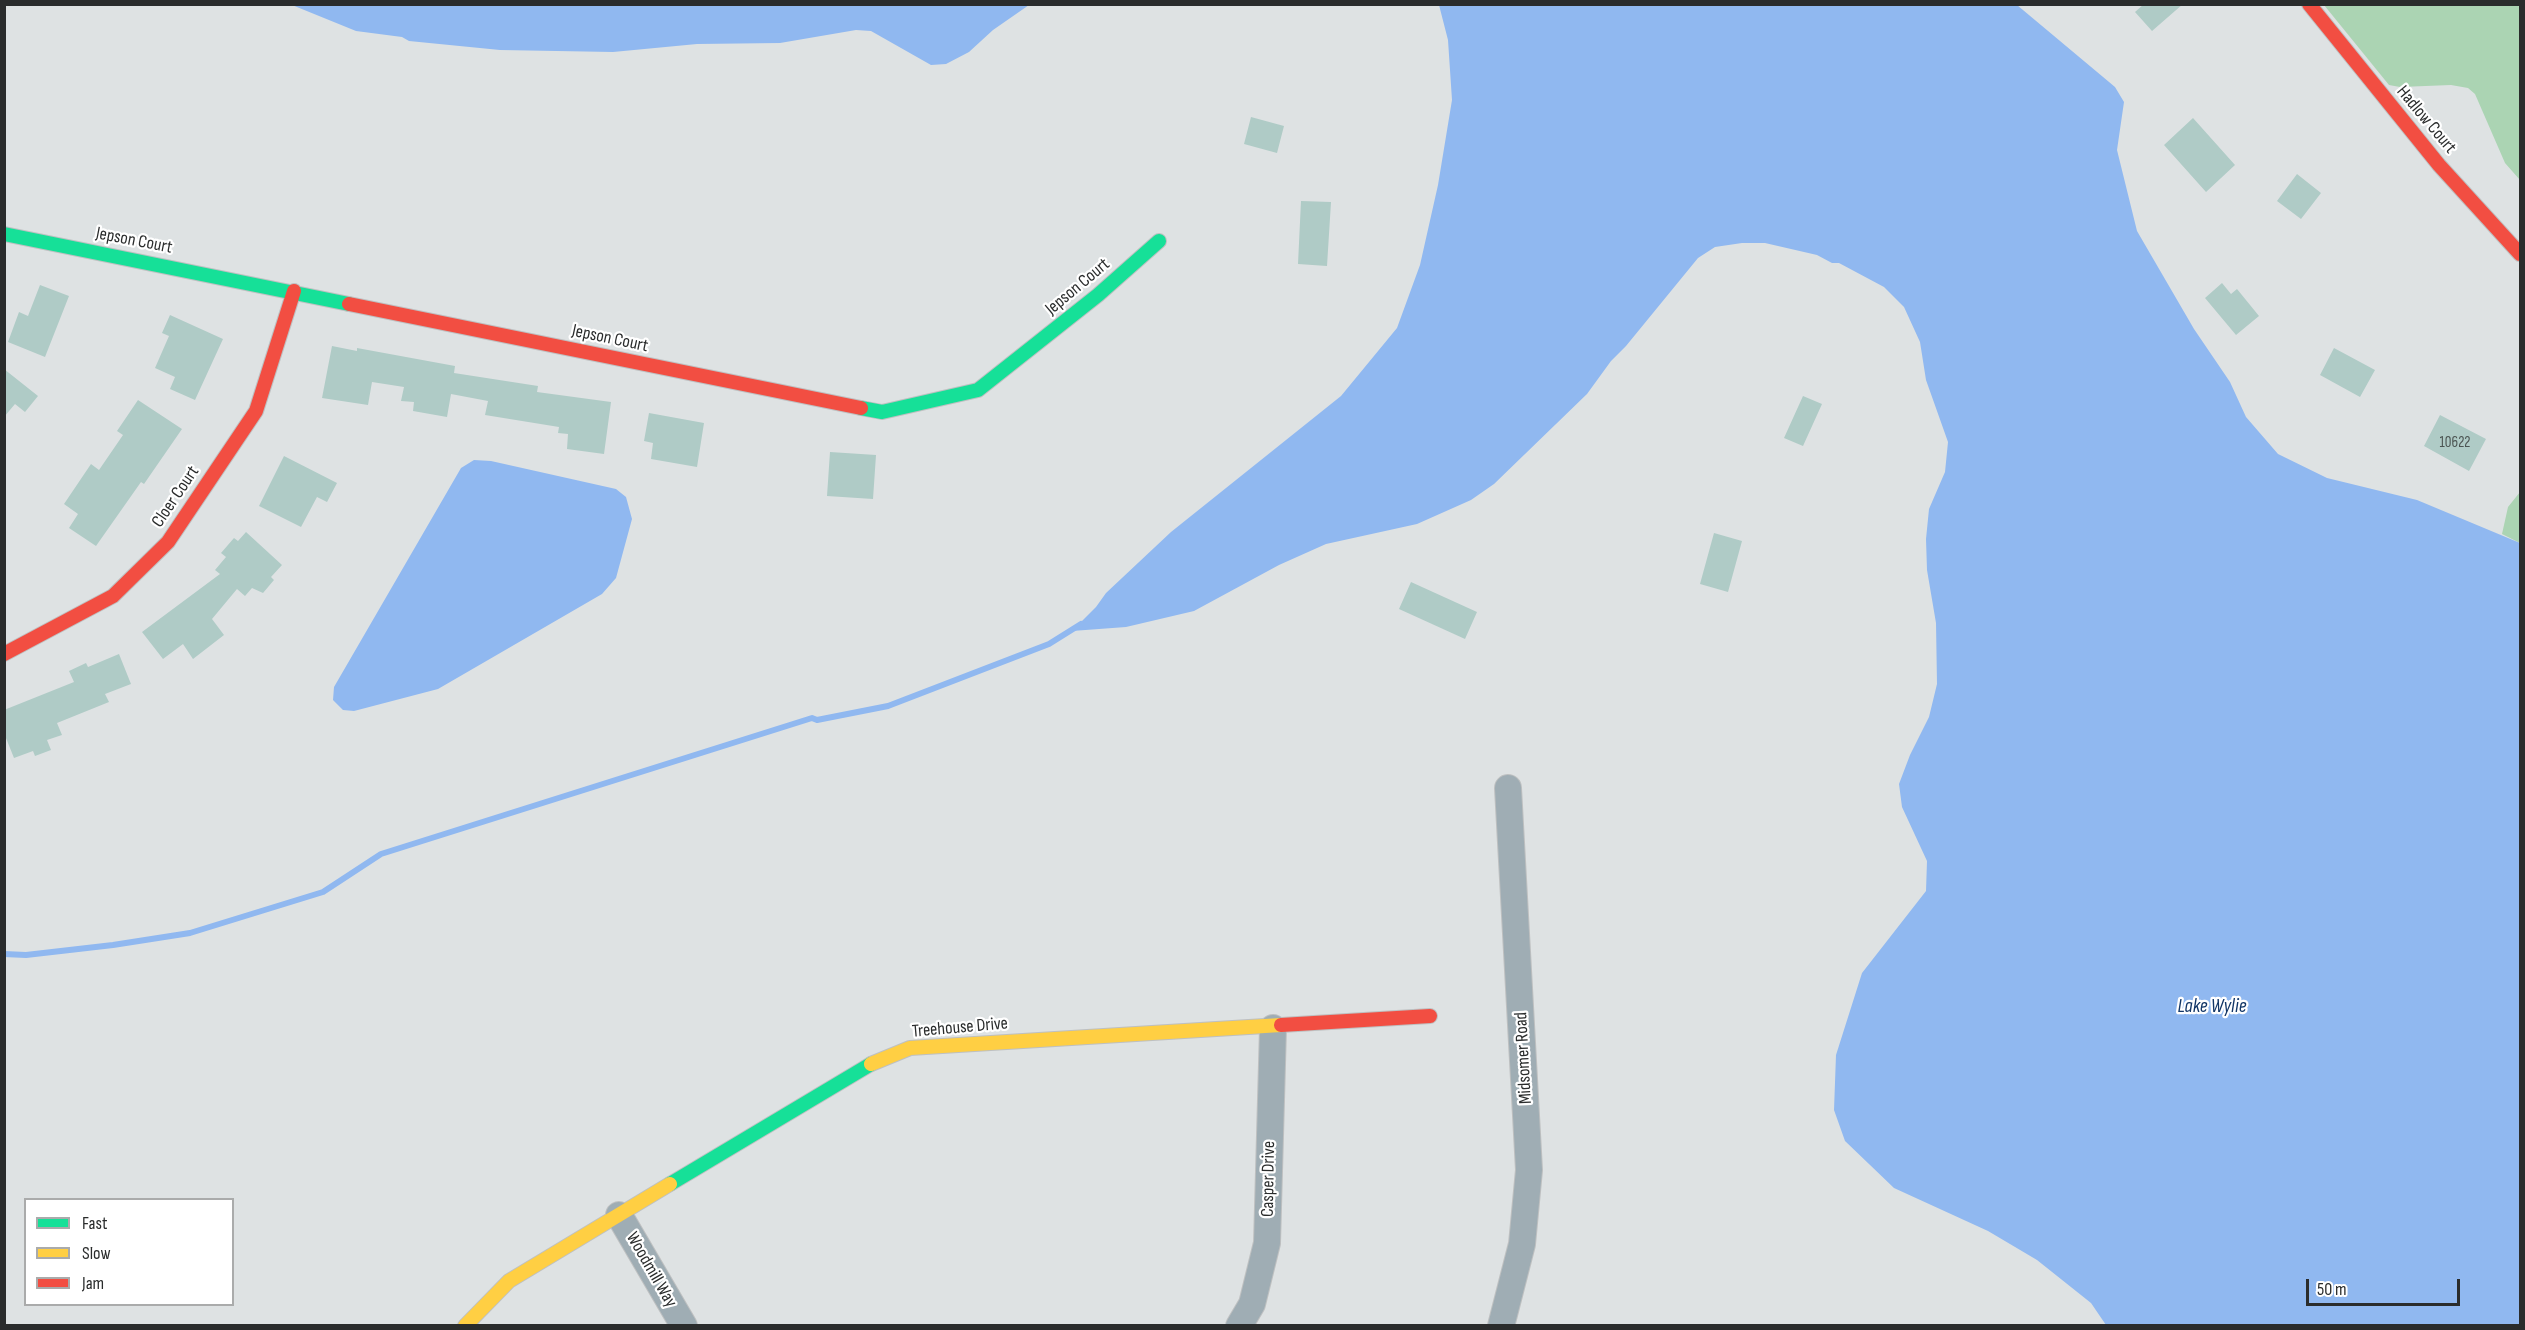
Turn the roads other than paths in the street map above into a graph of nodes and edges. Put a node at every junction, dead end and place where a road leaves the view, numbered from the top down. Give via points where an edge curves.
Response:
1 (2309, 4) edge
2 (4, 234) edge
3 (1159, 241) dead end
4 (2520, 254) edge
5 (294, 291) junction
6 (4, 654) edge
7 (1508, 788) dead end
8 (1430, 1016) dead end
9 (1273, 1028) junction
10 (619, 1215) junction
11 (465, 1326) edge
12 (684, 1326) edge
13 (1239, 1326) edge
14 (1501, 1326) edge

1 - 4 street, Hadlow Court via 2439,165
2 - 5 street, Jepson Court
3 - 5 street, Jepson Court via 978,390 882,412
5 - 6 street, Cloer Court via 256,411 168,542 113,596
7 - 14 street, Midsomer Road via 1529,1170 1522,1244
8 - 9 street, Treehouse Drive
9 - 10 street, Treehouse Drive via 910,1048 876,1061
9 - 13 street, Casper Drive via 1268,1243 1252,1304
10 - 11 street, Treehouse Drive via 509,1281
10 - 12 street, Woodmill Way

